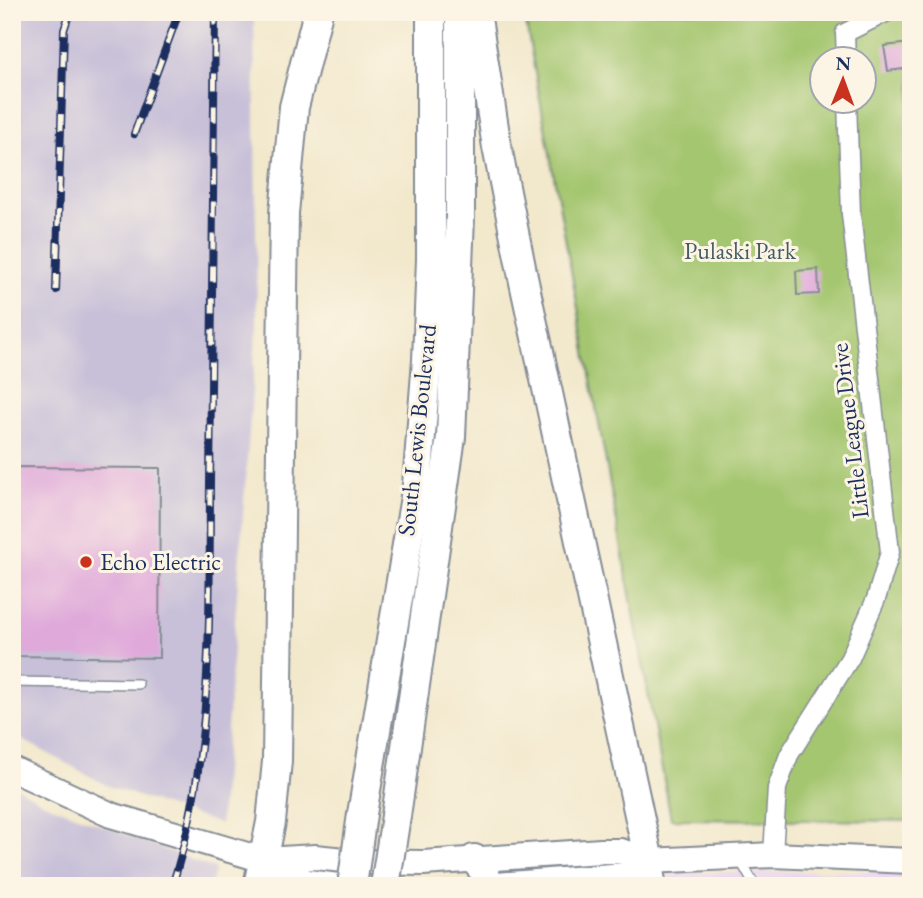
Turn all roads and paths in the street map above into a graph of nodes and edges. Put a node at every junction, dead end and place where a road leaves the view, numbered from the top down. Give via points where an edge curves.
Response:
1 (318, 12) edge
2 (431, 12) edge
3 (460, 12) edge
4 (476, 12) edge
5 (887, 12) edge
6 (845, 46) edge
7 (848, 116) edge
8 (12, 682) edge
9 (138, 684) dead end
10 (12, 769) edge
11 (773, 855) junction
12 (738, 857) junction
13 (474, 859) junction
14 (911, 861) edge
15 (635, 872) edge
16 (261, 873) edge
17 (338, 886) edge
18 (352, 886) edge
19 (385, 886) edge
20 (486, 886) edge
21 (755, 886) edge

1 - 16 main road via 294,107 285,213 280,696 277,761
2 - 18 main road, South Lewis Boulevard, bridge via 430,272 417,485
3 - 19 main road, South Lewis Boulevard, bridge via 460,217 451,437
4 - 15 main road
5 - 6 street via 845,33
7 - 11 street, Little League Drive via 852,227 890,552 876,599 849,658 789,755 777,788
8 - 9 lane
10 - 16 main road via 111,815
11 - 12 main road
11 - 14 main road
12 - 15 main road
12 - 21 lane
13 - 15 main road
13 - 16 main road via 423,863 315,857
13 - 20 main road via 484,871
15 - 20 main road
16 - 17 main road

